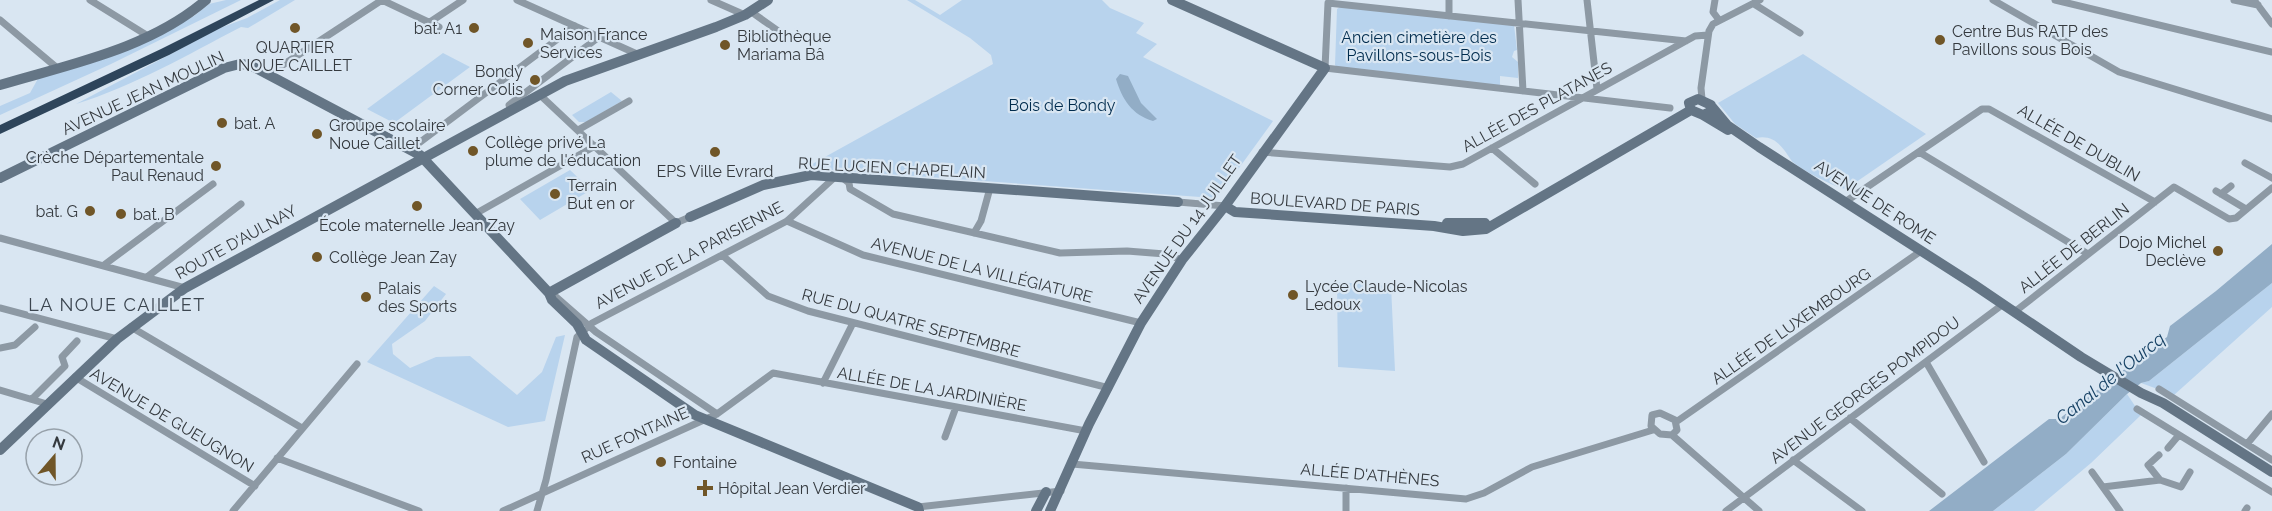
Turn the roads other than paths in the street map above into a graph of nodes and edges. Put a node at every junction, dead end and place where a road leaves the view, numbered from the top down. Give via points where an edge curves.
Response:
1 (90, 0) edge
2 (206, 0) edge
3 (250, 0) edge
4 (268, 0) edge
5 (382, 0) edge
6 (463, 0) edge
7 (517, 0) edge
8 (711, 0) edge
9 (768, 0) edge
10 (1172, 0) edge
11 (1181, 0) edge
12 (1380, 0) edge
13 (1449, 0) edge
14 (1518, 0) edge
15 (1587, 0) edge
16 (1715, 0) edge
17 (1760, 0) edge
18 (2055, 0) edge
19 (2234, 0) edge
20 (1328, 1) edge
21 (1997, 1) edge
22 (2256, 3) edge
23 (1754, 4) junction
24 (1379, 8) junction
25 (748, 13) junction
26 (1449, 16) junction
27 (0, 20) edge
28 (1719, 20) junction
29 (430, 22) junction
30 (1520, 23) junction
31 (2272, 24) edge
32 (575, 26) junction
33 (439, 27) dead end
34 (1589, 30) junction
35 (1800, 33) dead end
36 (783, 35) dead end
37 (1708, 35) junction
38 (148, 36) junction
39 (599, 37) junction
40 (1686, 41) junction
41 (1286, 50) junction
42 (1326, 52) junction
43 (2272, 52) edge
44 (637, 54) junction
45 (1306, 59) junction
46 (56, 67) junction
47 (1325, 68) junction
48 (269, 74) junction
49 (0, 85) edge
50 (1597, 89) junction
51 (1523, 91) junction
52 (540, 94) junction
53 (1580, 98) junction
54 (629, 101) dead end
55 (1695, 103) junction
56 (1712, 106) junction
57 (1670, 108) dead end
58 (511, 111) junction
59 (1703, 115) junction
60 (2272, 119) edge
61 (0, 120) edge
62 (1665, 124) junction
63 (0, 130) edge
64 (578, 130) junction
65 (1646, 134) junction
66 (1637, 143) junction
67 (595, 146) junction
68 (1759, 147) junction
69 (1492, 148) junction
70 (411, 149) junction
71 (1262, 152) junction
72 (1919, 152) junction
73 (425, 159) junction
74 (2245, 163) dead end
75 (838, 177) junction
76 (0, 178) edge
77 (2272, 178) edge
78 (213, 184) dead end
79 (1535, 184) dead end
80 (2231, 186) dead end
81 (990, 188) junction
82 (2272, 188) edge
83 (1178, 202) joint
84 (1845, 202) junction
85 (2155, 202) junction
86 (241, 204) dead end
87 (1225, 206) junction
88 (2247, 209) junction
89 (476, 214) junction
90 (690, 217) joint
91 (787, 221) junction
92 (676, 223) junction
93 (974, 233) junction
94 (0, 238) edge
95 (1921, 251) junction
96 (2088, 254) junction
97 (722, 255) junction
98 (1182, 260) junction
99 (104, 265) junction
100 (147, 277) junction
101 (1973, 284) junction
102 (185, 288) junction
103 (549, 293) junction
104 (1987, 295) junction
105 (2002, 305) junction
106 (0, 308) edge
107 (2017, 310) junction
108 (853, 323) junction
109 (1141, 323) junction
110 (35, 327) dead end
111 (131, 327) junction
112 (584, 328) junction
113 (117, 339) junction
114 (77, 341) dead end
115 (1, 346) edge
116 (1926, 362) junction
117 (357, 364) dead end
118 (2101, 367) junction
119 (773, 374) joint
120 (75, 376) junction
121 (822, 382) junction
122 (1109, 388) junction
123 (0, 390) edge
124 (2155, 394) junction
125 (32, 399) junction
126 (47, 404) junction
127 (956, 407) junction
128 (2137, 409) dead end
129 (717, 414) junction
130 (2272, 414) edge
131 (1850, 418) junction
132 (705, 420) junction
133 (1676, 422) junction
134 (302, 428) junction
135 (1653, 430) junction
136 (1086, 431) junction
137 (1672, 435) junction
138 (2179, 435) junction
139 (945, 437) dead end
140 (2247, 444) junction
141 (2168, 448) dead end
142 (0, 450) edge
143 (2159, 455) dead end
144 (278, 458) junction
145 (1794, 460) junction
146 (2272, 460) edge
147 (1984, 462) dead end
148 (1072, 464) junction
149 (2092, 472) dead end
150 (2190, 472) dead end
151 (2272, 472) edge
152 (2272, 479) edge
153 (2160, 480) junction
154 (255, 486) junction
155 (2103, 487) junction
156 (1346, 488) junction
157 (1061, 490) junction
158 (1046, 492) junction
159 (2272, 492) edge
160 (541, 493) junction
161 (1942, 494) dead end
162 (1743, 497) junction
163 (919, 509) edge
164 (233, 511) edge
165 (419, 511) edge
166 (503, 511) edge
167 (537, 511) edge
168 (1036, 511) edge
169 (1050, 511) edge
170 (1346, 511) edge
171 (1726, 511) edge
172 (1759, 511) edge
173 (1862, 511) edge
174 (2120, 511) edge

1 - 38 street
2 - 38 street via 186,16
3 - 61 highway
4 - 63 highway
5 - 29 street
5 - 48 street
6 - 29 street
7 - 32 street
8 - 25 street
9 - 25 street, ROUTE D'AULNAY
10 - 41 street
11 - 41 street
12 - 24 street
13 - 26 street
14 - 30 street
15 - 34 street
16 - 28 street via 1713,12
17 - 23 street
18 - 43 street
19 - 22 street
20 - 24 street
20 - 42 street
21 - 60 street via 2120,72
22 - 31 street
23 - 28 street
23 - 35 street
24 - 26 street
25 - 36 street
25 - 44 street, ROUTE D'AULNAY
26 - 30 street
27 - 46 street
28 - 37 street
29 - 33 street
30 - 34 street
30 - 51 street
32 - 39 street
32 - 70 street
34 - 40 street
34 - 50 street
37 - 40 street, ALLÉE DES PLATANES
37 - 55 street via 1701,88
38 - 46 street
39 - 44 street
39 - 58 street via 512,101
40 - 50 street, ALLÉE DES PLATANES
41 - 45 street
42 - 45 street via 1322,58
42 - 47 street
44 - 52 street, ROUTE D'AULNAY via 580,74
45 - 47 street
46 - 49 street
47 - 51 street
47 - 71 street, AVENUE DU 14 JUILLET
48 - 70 street, AVENUE JEAN MOULIN
48 - 76 street, AVENUE JEAN MOULIN via 244,64 224,68
50 - 53 street, ALLÉE DES PLATANES
51 - 53 street
52 - 58 street, ROUTE D'AULNAY
52 - 64 street
53 - 57 street
53 - 69 street, ALLÉE DES PLATANES
54 - 64 street
55 - 56 street, AVENUE DE ROME
55 - 59 street, AVENUE DE ROME
55 - 62 street, BOULEVARD DE PARIS
56 - 59 street via 1710,113
56 - 68 street, AVENUE DE ROME via 1727,125
58 - 73 street, ROUTE D'AULNAY
59 - 68 street, AVENUE DE ROME
62 - 65 street, BOULEVARD DE PARIS
62 - 66 street, BOULEVARD DE PARIS
64 - 67 street
65 - 66 street
65 - 87 street, BOULEVARD DE PARIS via 1520,206 1482,223
66 - 87 street, BOULEVARD DE PARIS via 1497,224 1473,231 1235,212
67 - 89 street
67 - 92 street
68 - 84 street, AVENUE DE ROME
69 - 71 street, ALLÉE DES PLATANES via 1450,167
69 - 79 street
70 - 73 street, AVENUE JEAN MOULIN
71 - 87 street, AVENUE DU 14 JUILLET
72 - 84 street
72 - 85 street, ALLÉE DE DUBLIN via 1982,109 1989,109
72 - 96 street
73 - 89 street, AVENUE JEAN MOULIN
73 - 102 street, ROUTE D'AULNAY
74 - 77 street
75 - 81 street, RUE LUCIEN CHAPELAIN
75 - 90 street, RUE LUCIEN CHAPELAIN via 811,175 773,181
75 - 91 street, AVENUE DE LA PARISIENNE
75 - 93 street via 849,183 850,189 893,214
78 - 99 street
80 - 88 street via 2218,193
81 - 83 street, RUE LUCIEN CHAPELAIN
81 - 93 street
82 - 88 street
83 - 87 street, RUE LUCIEN CHAPELAIN
84 - 95 street, AVENUE DE ROME
85 - 88 street, ALLÉE DE BERLIN via 2174,187 2229,219
85 - 96 street, ALLÉE DE BERLIN
86 - 100 street
87 - 98 street, AVENUE DU 14 JUILLET
89 - 103 street, AVENUE JEAN MOULIN
90 - 92 street, RUE LUCIEN CHAPELAIN
91 - 97 street, AVENUE DE LA PARISIENNE
91 - 109 street, AVENUE DE LA VILLÉGIATURE via 863,255
92 - 103 street, RUE LUCIEN CHAPELAIN
93 - 98 street via 1060,253 1127,251 1165,254
94 - 99 street
95 - 101 street, AVENUE DE ROME
95 - 133 street, ALLÉE DE LUXEMBOURG
96 - 107 street, ALLÉE DE BERLIN
97 - 108 street, RUE DU QUATRE SEPTEMBRE via 770,298
97 - 112 street, AVENUE DE LA PARISIENNE
98 - 109 street, AVENUE DU 14 JUILLET
99 - 100 street
100 - 102 street
101 - 104 street, AVENUE DE ROME
101 - 107 street, AVENUE DE ROME
102 - 111 street, ROUTE D'AULNAY
103 - 112 street, AVENUE JEAN MOULIN
104 - 105 street, AVENUE DE ROME
104 - 107 street, ALLÉE DE BERLIN
105 - 116 street, AVENUE GEORGES POMPIDOU
105 - 118 street, AVENUE DE ROME
106 - 113 street
107 - 118 street, AVENUE DE ROME
108 - 121 street
108 - 122 street, RUE DU QUATRE SEPTEMBRE
109 - 122 street, AVENUE DU 14 JUILLET
110 - 115 street via 15,345
111 - 113 street, ROUTE D'AULNAY
111 - 134 street
112 - 129 street
112 - 132 street, AVENUE JEAN MOULIN via 586,340
112 - 160 street via 576,343
113 - 120 street, ROUTE D'AULNAY
114 - 125 street via 62,357 65,366
116 - 131 street, AVENUE GEORGES POMPIDOU
116 - 147 street
117 - 134 street
118 - 124 street
119 - 121 street, ALLÉE DE LA JARDINIÈRE
119 - 129 street, RUE FONTAINE
120 - 126 street, ROUTE D'AULNAY
120 - 154 street, AVENUE DE GUEUGNON
121 - 127 street, ALLÉE DE LA JARDINIÈRE
122 - 136 street, AVENUE DU 14 JUILLET
123 - 125 street
124 - 140 street
124 - 151 street via 2163,403
124 - 152 street via 2158,406
125 - 126 street
126 - 142 street, ROUTE D'AULNAY
127 - 136 street, ALLÉE DE LA JARDINIÈRE
127 - 139 street
128 - 138 street
129 - 132 street, RUE FONTAINE
130 - 140 street
131 - 145 street, AVENUE GEORGES POMPIDOU
131 - 161 street
132 - 160 street, RUE FONTAINE
132 - 163 street, AVENUE JEAN MOULIN
133 - 135 street via 1665,414 1656,414 1650,418
133 - 137 street via 1677,430
134 - 144 street
135 - 137 street via 1664,436
135 - 156 street, ALLÉE D'ATHÈNES via 1523,471 1483,496 1466,499
136 - 148 street, AVENUE DU 14 JUILLET
137 - 162 street
138 - 141 street
138 - 159 street
140 - 146 street
143 - 153 street via 2148,465
144 - 154 street
144 - 165 street
145 - 162 street, AVENUE GEORGES POMPIDOU
145 - 173 street
148 - 156 street, ALLÉE D'ATHÈNES
148 - 157 street, AVENUE DU 14 JUILLET
149 - 155 street
150 - 153 street via 2181,487
153 - 155 street
154 - 164 street
155 - 174 street
156 - 170 street
157 - 158 street
157 - 169 street, AVENUE DU 14 JUILLET
158 - 163 street
158 - 168 street
160 - 166 street, RUE FONTAINE
160 - 167 street
162 - 171 street, AVENUE GEORGES POMPIDOU
162 - 172 street

